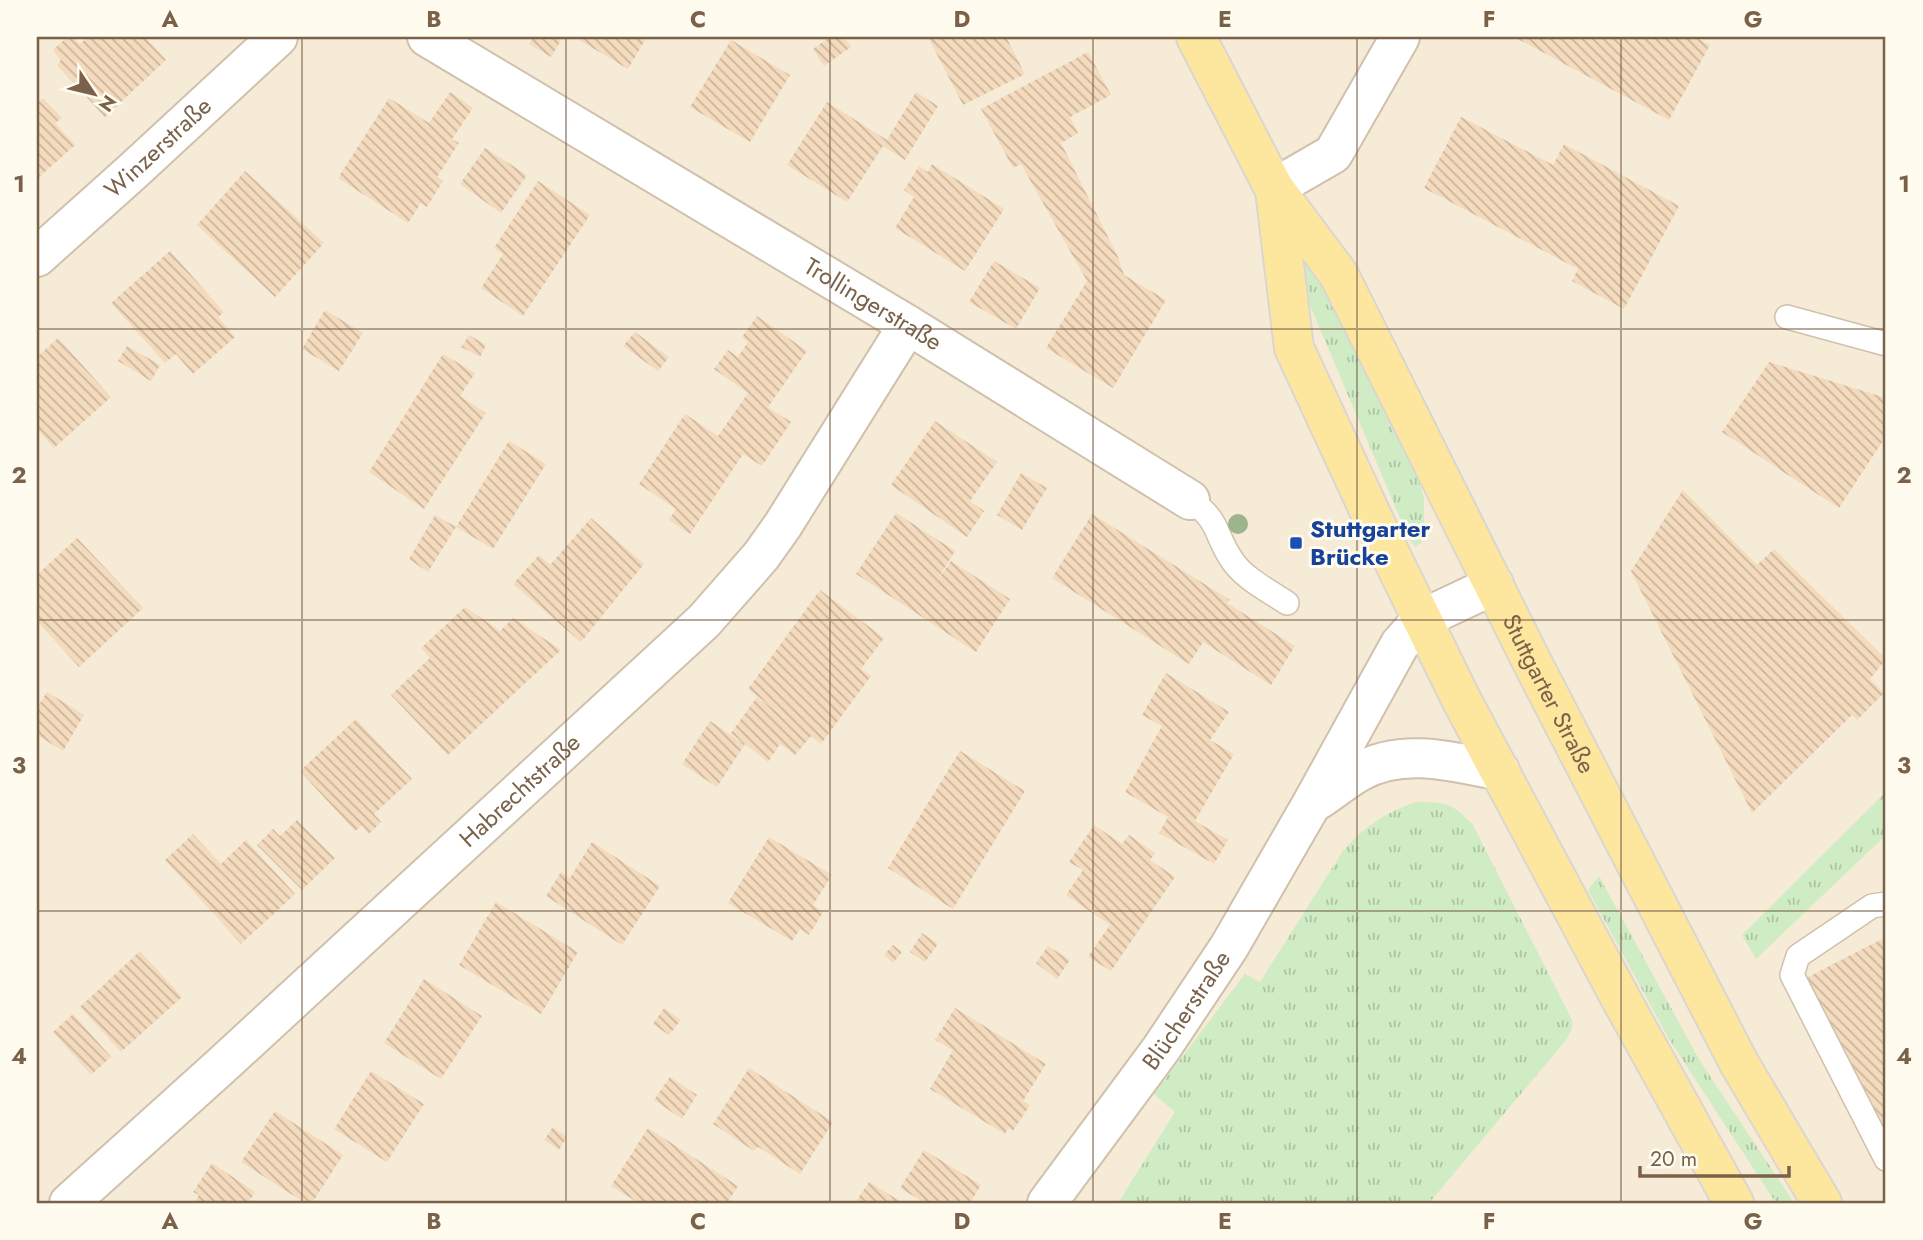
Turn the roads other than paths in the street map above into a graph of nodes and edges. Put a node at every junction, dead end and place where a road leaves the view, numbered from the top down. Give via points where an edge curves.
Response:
1 (278, 37) edge
2 (427, 37) edge
3 (1196, 37) edge
4 (1392, 41) edge
5 (1274, 188) junction
6 (37, 257) edge
7 (1787, 317) dead end
8 (908, 325) junction
9 (1886, 344) edge
10 (1190, 500) joint
11 (1499, 595) junction
12 (1287, 603) dead end
13 (1422, 620) junction
14 (1500, 771) junction
15 (1311, 806) junction
16 (1886, 904) edge
17 (1886, 1159) edge
18 (69, 1203) edge
19 (1047, 1203) edge
20 (1734, 1203) edge
21 (1822, 1203) edge

1 - 6 street, Winzerstraße
2 - 8 street, Trollingerstraße
3 - 5 main road, Stuttgarter Straße
4 - 5 street via 1333,154
5 - 11 main road, Stuttgarter Straße via 1339,275
5 - 13 main road, Stuttgarter Straße via 1294,348
7 - 9 lane
8 - 10 street, Trollingerstraße
8 - 18 street, Habrechtstraße via 783,525 704,621
10 - 12 lane, Trollingerstraße via 1206,511 1234,563
11 - 13 street, Blücherstraße
11 - 21 main road, Stuttgarter Straße via 1739,1063
13 - 14 main road, Stuttgarter Straße
13 - 15 street, Blücherstraße via 1400,644
14 - 15 street, Blücherstraße via 1421,757 1388,761 1360,771
14 - 20 main road, Stuttgarter Straße
15 - 19 street, Blücherstraße via 1229,947 1161,1049
16 - 17 lane via 1872,906 1798,956 1792,975

